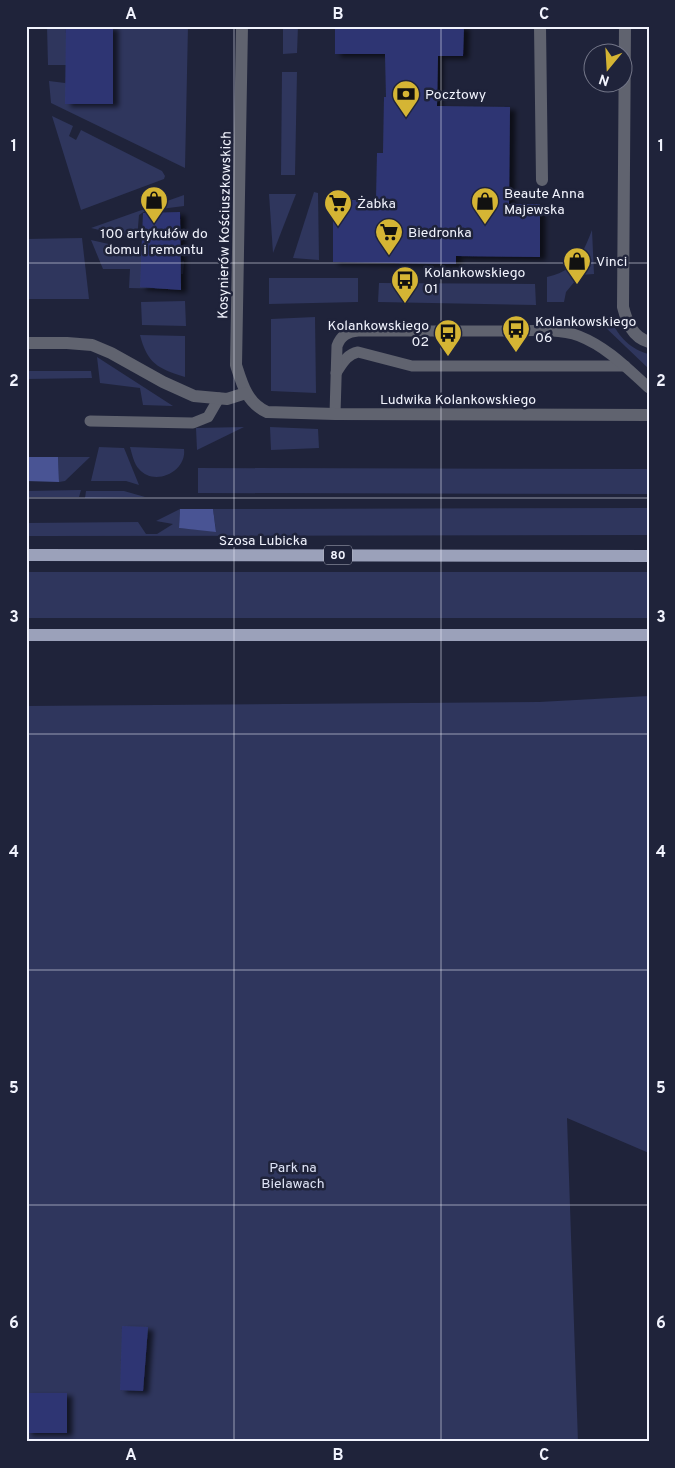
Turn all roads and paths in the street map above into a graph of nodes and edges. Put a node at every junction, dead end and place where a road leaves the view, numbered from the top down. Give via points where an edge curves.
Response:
1 (242, 26) edge
2 (540, 26) edge
3 (625, 26) edge
4 (542, 180) dead end
5 (649, 342) edge
6 (26, 343) edge
7 (625, 366) junction
8 (336, 373) junction
9 (649, 388) edge
10 (246, 393) junction
11 (219, 398) junction
12 (267, 412) joint
13 (335, 414) junction
14 (649, 415) edge
15 (90, 421) dead end
16 (26, 555) edge
17 (649, 556) edge
18 (26, 635) edge
19 (649, 635) edge

1 - 10 street, Kosynierów Kościuszkowskich via 236,365
2 - 4 street
3 - 5 street via 623,307 636,336
6 - 11 street via 92,345 194,396
7 - 8 lane via 412,366 358,352 347,358
7 - 8 lane via 602,347 568,333 358,331 339,340
7 - 9 lane
8 - 13 lane
10 - 11 street
10 - 12 street, Kosynierów Kościuszkowskich
11 - 15 lane via 208,417 193,423
12 - 13 street, Ludwika Kolankowskiego
13 - 14 street, Ludwika Kolankowskiego
16 - 17 main road, Szosa Lubicka / 80
18 - 19 main road

